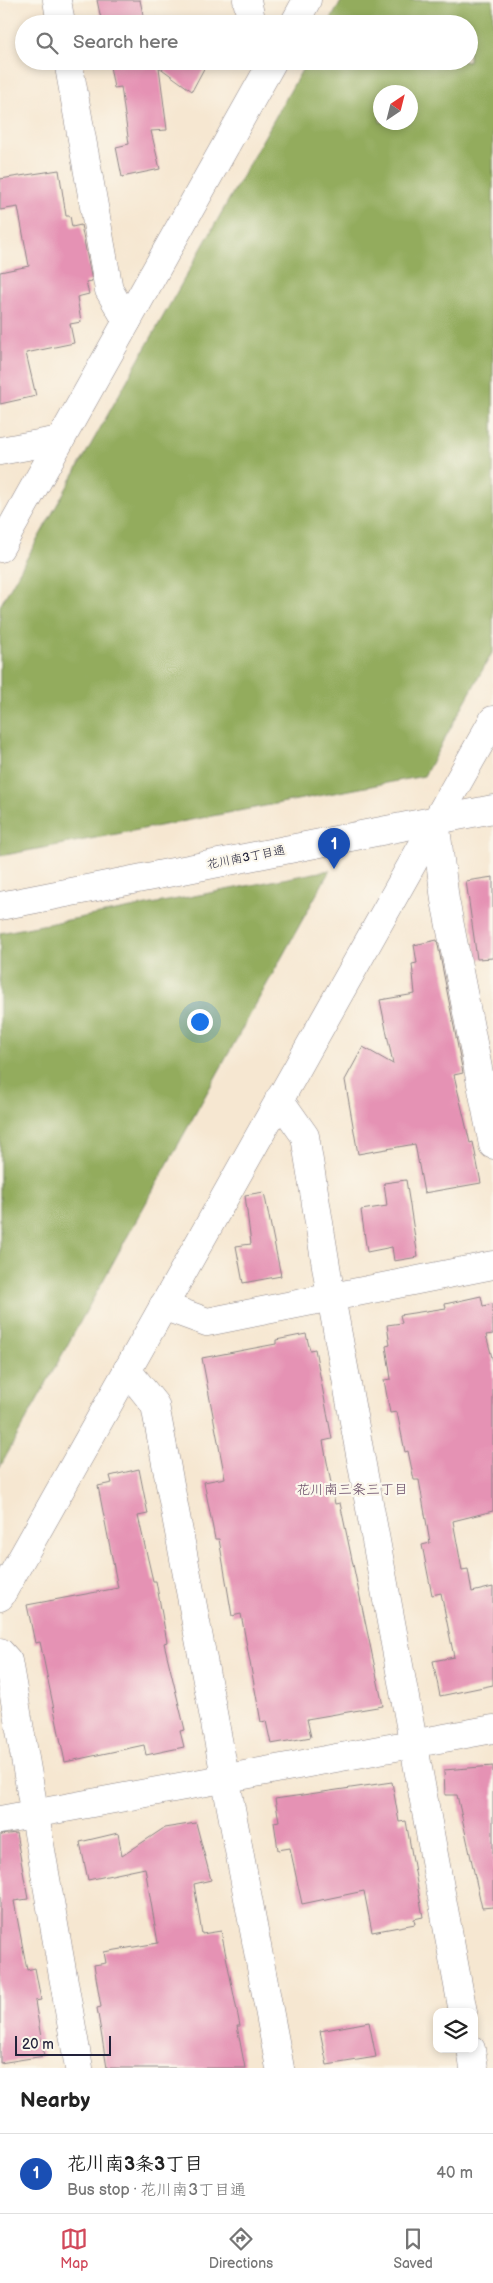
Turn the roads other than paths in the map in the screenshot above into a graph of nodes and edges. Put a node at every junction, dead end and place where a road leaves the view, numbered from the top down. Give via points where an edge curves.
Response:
1 (57, 0) edge
2 (247, 0) edge
3 (307, 0) edge
4 (60, 15) edge
5 (250, 15) edge
6 (299, 15) edge
7 (70, 70) edge
8 (268, 70) edge
9 (127, 321) junction
10 (60, 440) junction
11 (0, 451) edge
12 (0, 548) edge
13 (493, 720) edge
14 (493, 809) edge
15 (435, 820) junction
16 (0, 906) edge
17 (279, 1099) junction
18 (493, 1145) edge
19 (493, 1265) edge
20 (331, 1297) junction
21 (163, 1306) junction
22 (127, 1370) junction
23 (0, 1597) edge
24 (0, 1652) edge
25 (493, 1729) edge
26 (413, 1744) junction
27 (227, 1778) junction
28 (34, 1814) junction
29 (0, 1820) edge
30 (463, 2008) edge
31 (472, 2053) edge
32 (79, 2068) edge
33 (280, 2068) edge
34 (474, 2068) edge

1 - 4 street
2 - 5 street
3 - 6 street
7 - 9 street via 109,290
8 - 9 street
9 - 10 street
10 - 11 street
10 - 12 street
13 - 15 street
14 - 15 street, 花川南3丁目通
15 - 16 street, 花川南3丁目通
15 - 17 street
15 - 18 street via 445,900
17 - 20 street via 306,1136
17 - 21 street
19 - 20 street
20 - 21 street via 207,1322
20 - 26 street
21 - 22 street
22 - 23 street
22 - 27 street via 155,1405
24 - 28 street via 8,1661
25 - 26 street
26 - 27 street
26 - 30 street
27 - 28 street
27 - 33 street
28 - 29 street
28 - 32 street
31 - 34 street

